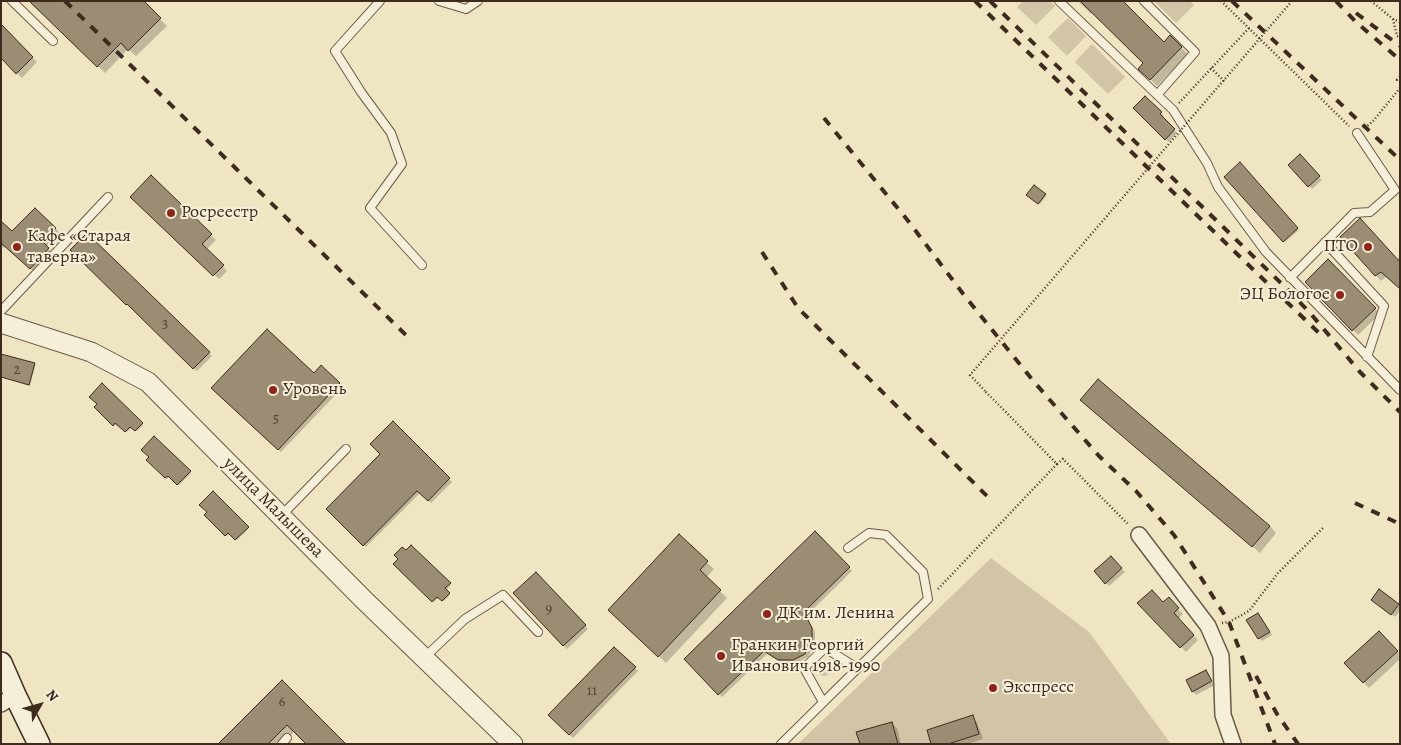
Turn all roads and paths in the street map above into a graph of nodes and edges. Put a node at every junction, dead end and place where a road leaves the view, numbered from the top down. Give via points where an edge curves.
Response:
1 (12, 1) edge
2 (380, 1) edge
3 (439, 1) edge
4 (478, 1) edge
5 (1059, 1) edge
6 (1144, 1) edge
7 (1221, 1) edge
8 (1292, 1) edge
9 (1371, 1) edge
10 (1393, 19) junction
11 (1400, 22) edge
12 (1249, 28) junction
13 (1400, 37) edge
14 (53, 41) dead end
15 (1211, 68) junction
16 (1400, 77) edge
17 (1224, 81) junction
18 (1400, 82) edge
19 (1400, 88) edge
20 (1157, 95) junction
21 (1173, 110) junction
22 (1357, 133) junction
23 (108, 198) dead end
24 (1326, 242) junction
25 (422, 265) dead end
26 (1290, 278) junction
27 (1, 311) edge
28 (1, 323) edge
29 (1367, 357) junction
30 (1400, 390) edge
31 (346, 449) dead end
32 (1058, 464) junction
33 (281, 516) junction
34 (1323, 528) dead end
35 (1140, 535) joint
36 (848, 548) dead end
37 (928, 599) junction
38 (1208, 626) junction
39 (538, 632) dead end
40 (424, 658) junction
41 (1, 663) edge
42 (857, 668) junction
43 (8, 699) edge
44 (823, 702) junction
45 (39, 744) edge
46 (514, 744) edge
47 (781, 744) edge
48 (1233, 744) edge

1 - 14 lane
2 - 25 lane via 334,51 391,133 402,164 370,208
3 - 4 lane via 466,9
5 - 20 lane
6 - 20 lane via 1195,52
7 - 12 path
8 - 17 path, bridge
9 - 10 path
10 - 11 path
10 - 13 path
12 - 15 path
12 - 22 path
15 - 17 path
15 - 21 path
16 - 18 path via 1397,80
17 - 32 path, bridge via 970,375
19 - 22 path via 1374,120
20 - 21 lane
21 - 26 lane via 1218,188
22 - 24 lane via 1395,190 1370,212 1354,212
23 - 27 lane
24 - 26 lane
24 - 29 lane via 1384,306
26 - 29 lane
28 - 33 street, улица Малышева via 91,352 148,382
29 - 30 lane
31 - 33 lane
32 - 35 path via 1063,459
32 - 37 path
33 - 40 street, улица Малышева
34 - 38 path via 1278,574 1248,611 1229,622
35 - 38 street
36 - 37 lane via 869,533 886,535 924,572
37 - 42 lane
38 - 48 street via 1221,656 1223,715
39 - 40 lane via 503,596 465,619
40 - 46 street, улица Малышева
41 - 43 main road
42 - 44 lane
42 - 44 lane via 824,648 804,668
43 - 45 main road
44 - 47 lane

